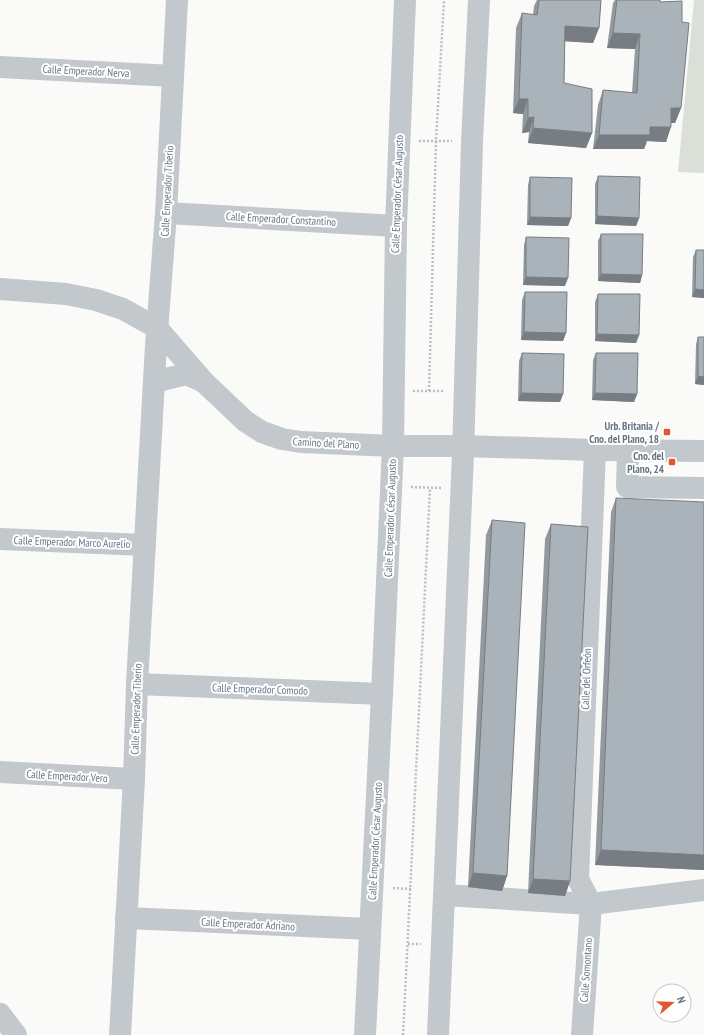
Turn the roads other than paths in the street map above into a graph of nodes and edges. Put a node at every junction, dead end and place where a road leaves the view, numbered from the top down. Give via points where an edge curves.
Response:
1 (177, 0) edge
2 (405, 0) edge
3 (479, 0) edge
4 (0, 67) edge
5 (173, 76) junction
6 (166, 213) junction
7 (396, 226) junction
8 (0, 289) edge
9 (157, 328) junction
10 (154, 382) junction
11 (204, 382) junction
12 (393, 446) junction
13 (463, 446) junction
14 (595, 450) junction
15 (628, 450) junction
16 (704, 451) edge
17 (704, 488) edge
18 (0, 539) edge
19 (145, 545) junction
20 (137, 684) junction
21 (382, 694) junction
22 (0, 772) edge
23 (134, 779) junction
24 (704, 890) edge
25 (444, 895) junction
26 (591, 904) junction
27 (126, 918) junction
28 (370, 929) junction
29 (0, 1014) edge
30 (16, 1035) edge
31 (120, 1035) edge
32 (365, 1035) edge
33 (438, 1035) edge
34 (582, 1035) edge

1 - 5 street, Calle Emperador Tiberio
2 - 7 street, Calle Emperador César Augusto
3 - 13 street
4 - 5 street, Calle Emperador Nerva
5 - 6 street, Calle Emperador Tiberio
6 - 7 street, Calle Emperador Constantino
6 - 9 street, Calle Emperador Tiberio
7 - 12 street, Calle Emperador César Augusto
8 - 9 street, Camino del Plano via 66,294 96,300 123,309
9 - 10 street, Calle Emperador Tiberio
9 - 11 street, Camino del Plano
10 - 11 street via 186,374
10 - 19 street, Calle Emperador Tiberio
11 - 12 street, Camino del Plano via 245,421 262,432 282,439
12 - 13 street, Camino del Plano
12 - 21 street, Calle Emperador César Augusto
13 - 14 street, Camino del Plano
13 - 25 street
14 - 15 street, Camino del Plano
14 - 26 street, Calle del Orfeón via 578,879
15 - 16 street, Camino del Plano
15 - 17 street via 627,487
18 - 19 street, Calle Emperador Marco Aurelio
19 - 20 street, Calle Emperador Tiberio
20 - 21 street, Calle Emperador Comodo
20 - 23 street, Calle Emperador Tiberio
21 - 28 street, Calle Emperador César Augusto
22 - 23 street, Calle Emperador Vero
23 - 27 street, Calle Emperador Tiberio
24 - 26 street
25 - 26 street
25 - 33 street
26 - 34 street, Calle Somontano
27 - 28 street, Calle Emperador Adriano
27 - 31 street, Calle Emperador Tiberio
28 - 32 street, Calle Emperador César Augusto
29 - 30 street

